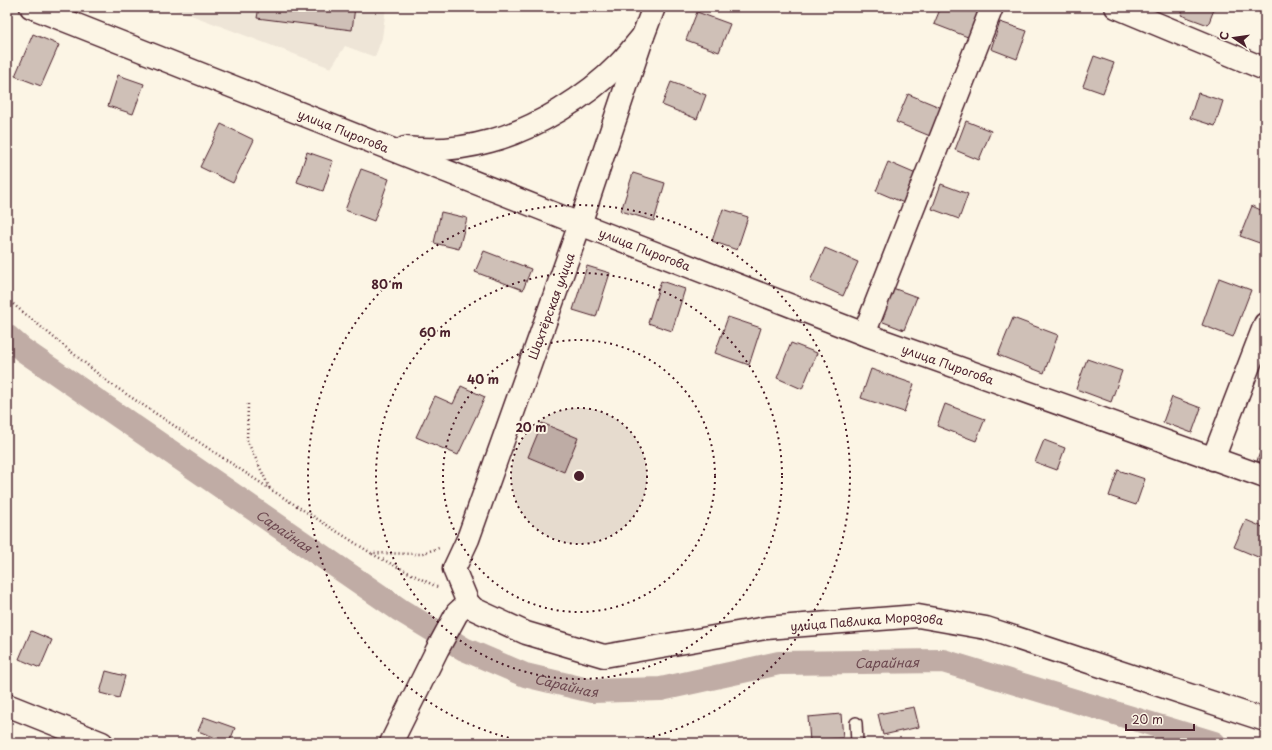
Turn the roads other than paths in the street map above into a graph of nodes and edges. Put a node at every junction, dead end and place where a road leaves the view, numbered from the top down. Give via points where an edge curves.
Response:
1 (31, 7) edge
2 (654, 7) edge
3 (992, 7) edge
4 (1116, 7) edge
5 (643, 36) junction
6 (1265, 69) edge
7 (384, 146) junction
8 (580, 224) junction
9 (1265, 324) edge
10 (864, 334) junction
11 (1213, 458) junction
12 (1265, 477) edge
13 (462, 608) junction
14 (7, 705) edge
15 (1265, 720) edge
16 (856, 723) dead end
17 (102, 743) edge
18 (391, 743) edge
19 (857, 743) edge

1 - 7 street, улица Пирогова
2 - 5 street, Шахтёрская улица
3 - 10 street
4 - 6 street
5 - 7 street via 620,63 581,96 553,114 511,134 490,141 447,148 425,150
5 - 8 street, Шахтёрская улица
7 - 8 street, улица Пирогова
8 - 10 street, улица Пирогова
8 - 13 street, Шахтёрская улица via 468,538 454,569
9 - 11 street
10 - 11 street, улица Пирогова
11 - 12 street, улица Пирогова
13 - 15 street, улица Павлика Морозова via 474,609 526,633 604,656 766,628 918,616 986,628
13 - 18 street via 437,650
14 - 17 street
16 - 19 lane

